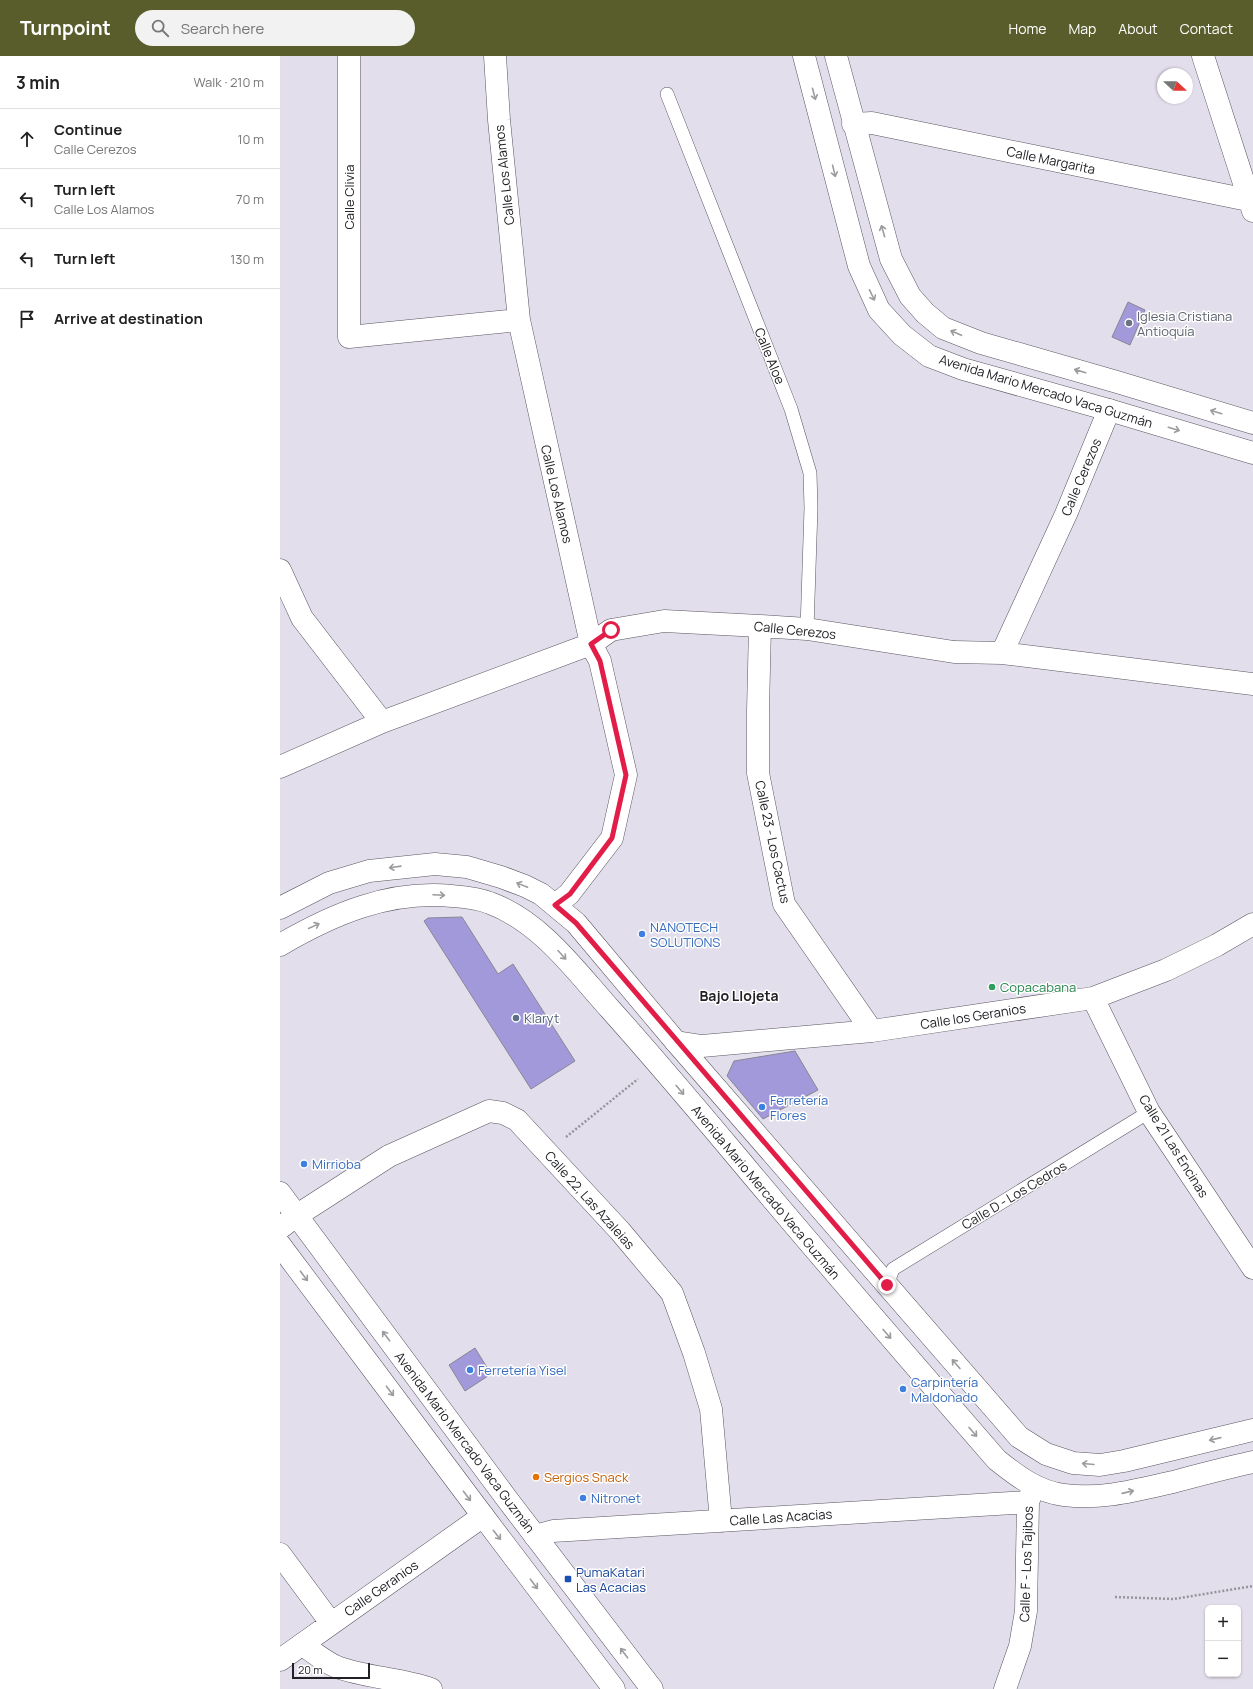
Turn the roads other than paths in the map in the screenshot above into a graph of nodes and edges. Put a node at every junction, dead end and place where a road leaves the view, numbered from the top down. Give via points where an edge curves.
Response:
1 (349, 56) edge
2 (495, 56) edge
3 (804, 56) edge
4 (836, 56) edge
5 (1204, 56) edge
6 (667, 94) dead end
7 (854, 124) junction
8 (825, 133) junction
9 (1251, 206) edge
10 (519, 320) junction
11 (1118, 382) junction
12 (1110, 410) junction
13 (1253, 423) edge
14 (1253, 453) edge
15 (280, 570) edge
16 (760, 626) junction
17 (806, 630) junction
18 (591, 644) junction
19 (1002, 653) junction
20 (1253, 684) edge
21 (382, 722) junction
22 (280, 767) edge
23 (555, 905) junction
24 (280, 908) edge
25 (1253, 924) edge
26 (534, 928) junction
27 (280, 945) edge
28 (1093, 998) junction
29 (872, 1032) junction
30 (676, 1042) junction
31 (655, 1060) junction
32 (1150, 1112) junction
33 (280, 1193) edge
34 (288, 1222) edge
35 (280, 1245) edge
36 (1253, 1268) edge
37 (887, 1285) junction
38 (861, 1305) junction
39 (1253, 1430) edge
40 (1253, 1462) edge
41 (1031, 1494) junction
42 (507, 1499) junction
43 (483, 1516) junction
44 (721, 1521) junction
45 (535, 1536) junction
46 (511, 1553) junction
47 (280, 1554) edge
48 (331, 1623) junction
49 (303, 1645) junction
50 (280, 1660) edge
51 (647, 1687) edge
52 (431, 1689) edge
53 (614, 1689) edge
54 (1005, 1689) edge

1 - 10 street, Calle Clivia via 349,337
2 - 10 street, Calle Los Alamos
3 -> 8 street, Avenida Mario Mercado Vaca Guzmán
4 - 7 street, Avenida Mario Mercado Vaca Guzmán
5 - 9 street
6 - 17 lane, Calle Aloe via 791,409 810,473
7 - 8 street, Calle Margarita
7 - 9 street, Calle Margarita via 872,124
11 -> 7 street, Avenida Mario Mercado Vaca Guzmán via 981,343 943,328 925,313 910,296 891,259
8 -> 12 street, Avenida Mario Mercado Vaca Guzmán via 859,266 879,310 902,335 929,356 964,369
10 - 18 street, Calle Los Alamos
11 - 12 street, Calle Cerezos
13 -> 11 street, Avenida Mario Mercado Vaca Guzmán
12 -> 14 street, Avenida Mario Mercado Vaca Guzmán
12 - 19 street, Calle Cerezos via 1066,514
15 - 21 street via 302,618
16 - 17 street, Calle Cerezos
16 - 18 street, Calle Cerezos via 664,622 611,630
16 - 29 street, Calle 23 - Los Cactus via 758,773 784,904
17 - 19 street, Calle Cerezos via 954,652
18 - 21 street, Calle Cerezos
18 - 23 street, Calle Los Alamos via 600,661 626,775 612,838 570,894
19 - 20 street, Calle Cerezos
21 - 22 street, Calle Cerezos
23 -> 24 street via 541,894 501,877 467,867 435,864 369,871 329,883
23 - 26 street, Calle Los Alamos
23 - 30 street via 576,923
25 - 28 street, Calle los Geranios via 1166,970
27 -> 26 street, Avenida Mario Mercado Vaca Guzmán via 306,929 346,911 405,896 435,894 490,903 519,917
26 -> 31 street, Avenida Mario Mercado Vaca Guzmán via 558,950
28 - 29 street, Calle los Geranios
28 - 32 street, Calle 21 Las Encinas
29 - 30 street, Calle los Geranios via 702,1046
30 - 31 street
30 - 37 street
31 -> 38 street, Avenida Mario Mercado Vaca Guzmán
32 - 36 street, Calle 21 Las Encinas
32 - 37 lane, Calle D - Los Cedros via 893,1269
33 - 34 street, Avenida Mario Mercado Vaca Guzmán
42 -> 34 street, Avenida Mario Mercado Vaca Guzmán
34 - 44 street, Calle 22, Las Azaleias via 389,1156 489,1112 503,1113 517,1120 620,1231 672,1294 711,1409
35 -> 43 street
37 - 38 street
39 -> 37 street via 1100,1465 1073,1462 1046,1454 1019,1436
38 -> 41 street, Avenida Mario Mercado Vaca Guzmán via 997,1460 1015,1475
41 -> 40 street, Avenida Mario Mercado Vaca Guzmán via 1123,1494
41 - 44 street, Calle Las Acacias
41 - 54 street, Calle F - Los Tajibos via 1026,1611 1020,1646
42 - 43 street, Calle Geranios
42 - 45 street, Avenida Mario Mercado Vaca Guzmán
43 -> 46 street
43 - 48 street, Calle Geranios
44 - 45 street, Calle Las Acacias via 553,1531
45 - 46 street
51 -> 45 street, Avenida Mario Mercado Vaca Guzmán
46 -> 53 street
47 - 48 street
48 - 49 street, Calle Geranios
49 - 50 street, Calle Geranios
49 - 52 street via 336,1667 412,1682

